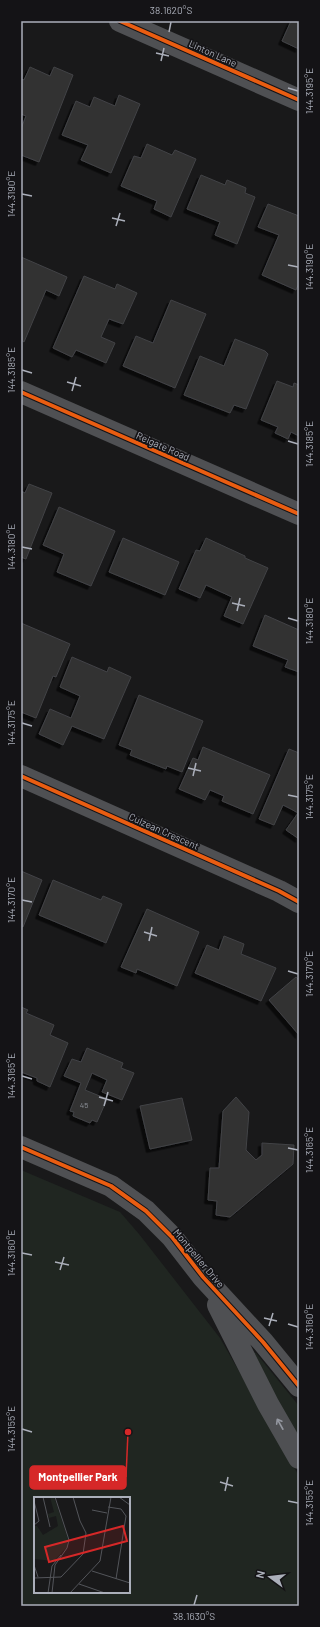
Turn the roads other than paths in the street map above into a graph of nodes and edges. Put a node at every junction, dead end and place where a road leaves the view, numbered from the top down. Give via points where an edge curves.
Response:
1 (120, 21) edge
2 (299, 100) edge
3 (21, 392) edge
4 (299, 514) edge
5 (21, 776) edge
6 (299, 902) edge
7 (21, 1148) edge
8 (203, 1277) junction
9 (299, 1386) edge
10 (299, 1458) edge

1 - 2 street, Linton Lane
3 - 4 street, Reigate Road
5 - 6 street, Culzean Crescent via 279,890
7 - 8 street, Montpellier Drive via 111,1186 146,1211 172,1237
8 - 9 street, Montpellier Drive via 263,1342
10 -> 8 street, Montpellier Drive via 268,1404

